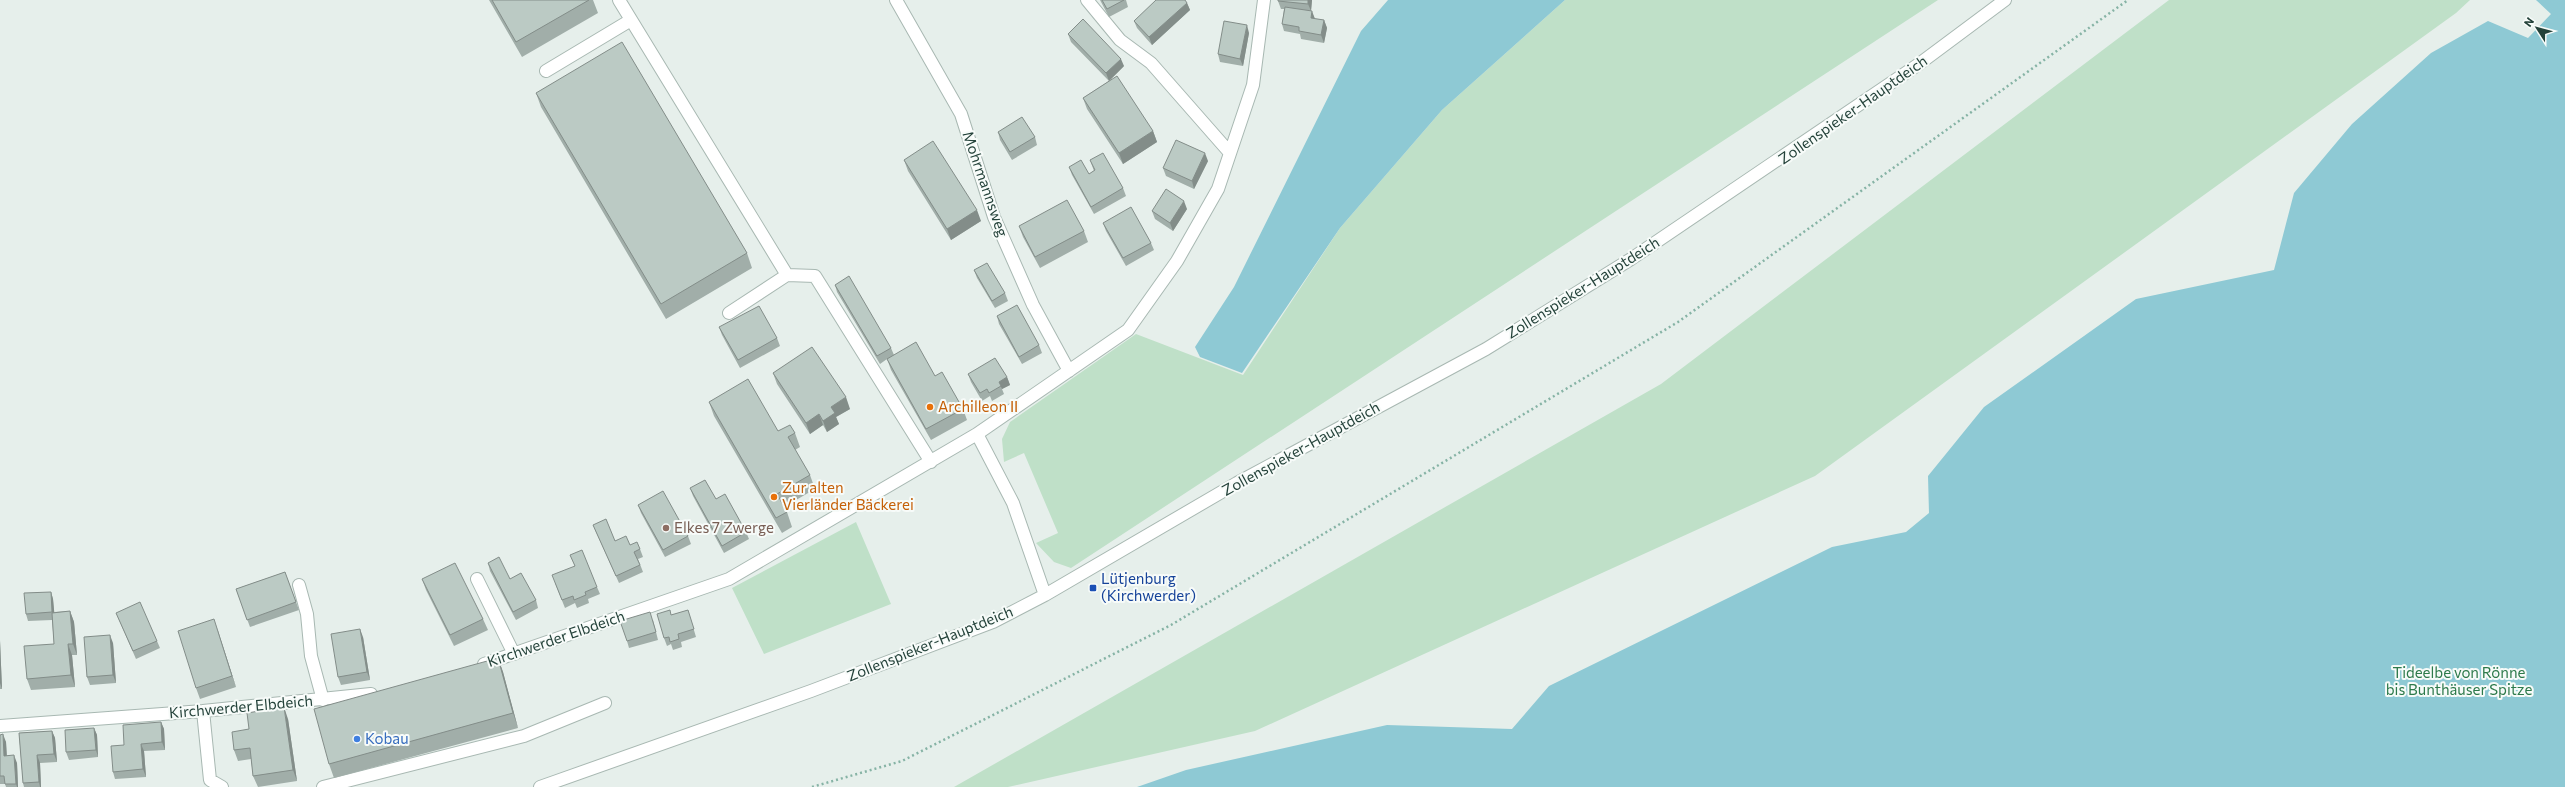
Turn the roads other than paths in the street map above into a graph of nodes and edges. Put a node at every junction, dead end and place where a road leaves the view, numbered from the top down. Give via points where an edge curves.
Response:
1 (619, 0) edge
2 (896, 0) edge
3 (1088, 0) edge
4 (1264, 0) edge
5 (2005, 0) edge
6 (631, 20) junction
7 (546, 71) dead end
8 (1230, 153) junction
9 (787, 275) junction
10 (729, 313) dead end
11 (1069, 371) junction
12 (977, 434) junction
13 (930, 462) junction
14 (477, 579) dead end
15 (299, 585) dead end
16 (1045, 595) junction
17 (514, 654) junction
18 (471, 669) edge
19 (383, 692) edge
20 (323, 700) junction
21 (606, 703) dead end
22 (203, 711) junction
23 (0, 726) edge
24 (222, 787) edge
25 (323, 787) edge
26 (540, 787) edge

1 - 6 street
2 - 11 street, Mohrmannsweg via 961,114 994,218 1034,305
3 - 8 street via 1120,40 1152,63
4 - 8 street, Kirchwerder Elbdeich via 1253,85
5 - 16 street, Zollenspieker-Hauptdeich via 1854,109 1611,271 1486,349 1237,483
6 - 7 street
6 - 9 street
8 - 11 street, Kirchwerder Elbdeich via 1218,189 1177,261 1128,330
9 - 10 street
9 - 13 street via 815,276
11 - 12 street, Kirchwerder Elbdeich
12 - 13 street, Kirchwerder Elbdeich
12 - 16 street via 1013,503
13 - 17 street, Kirchwerder Elbdeich via 729,579
14 - 17 street
15 - 20 street via 305,607 311,656
16 - 26 street, Zollenspieker-Hauptdeich via 993,622 811,691
17 - 18 street, Kirchwerder Elbdeich
19 - 20 street, Kirchwerder Elbdeich
20 - 22 street, Kirchwerder Elbdeich
21 - 25 street via 524,736
22 - 23 street, Kirchwerder Elbdeich
22 - 24 street via 210,780

